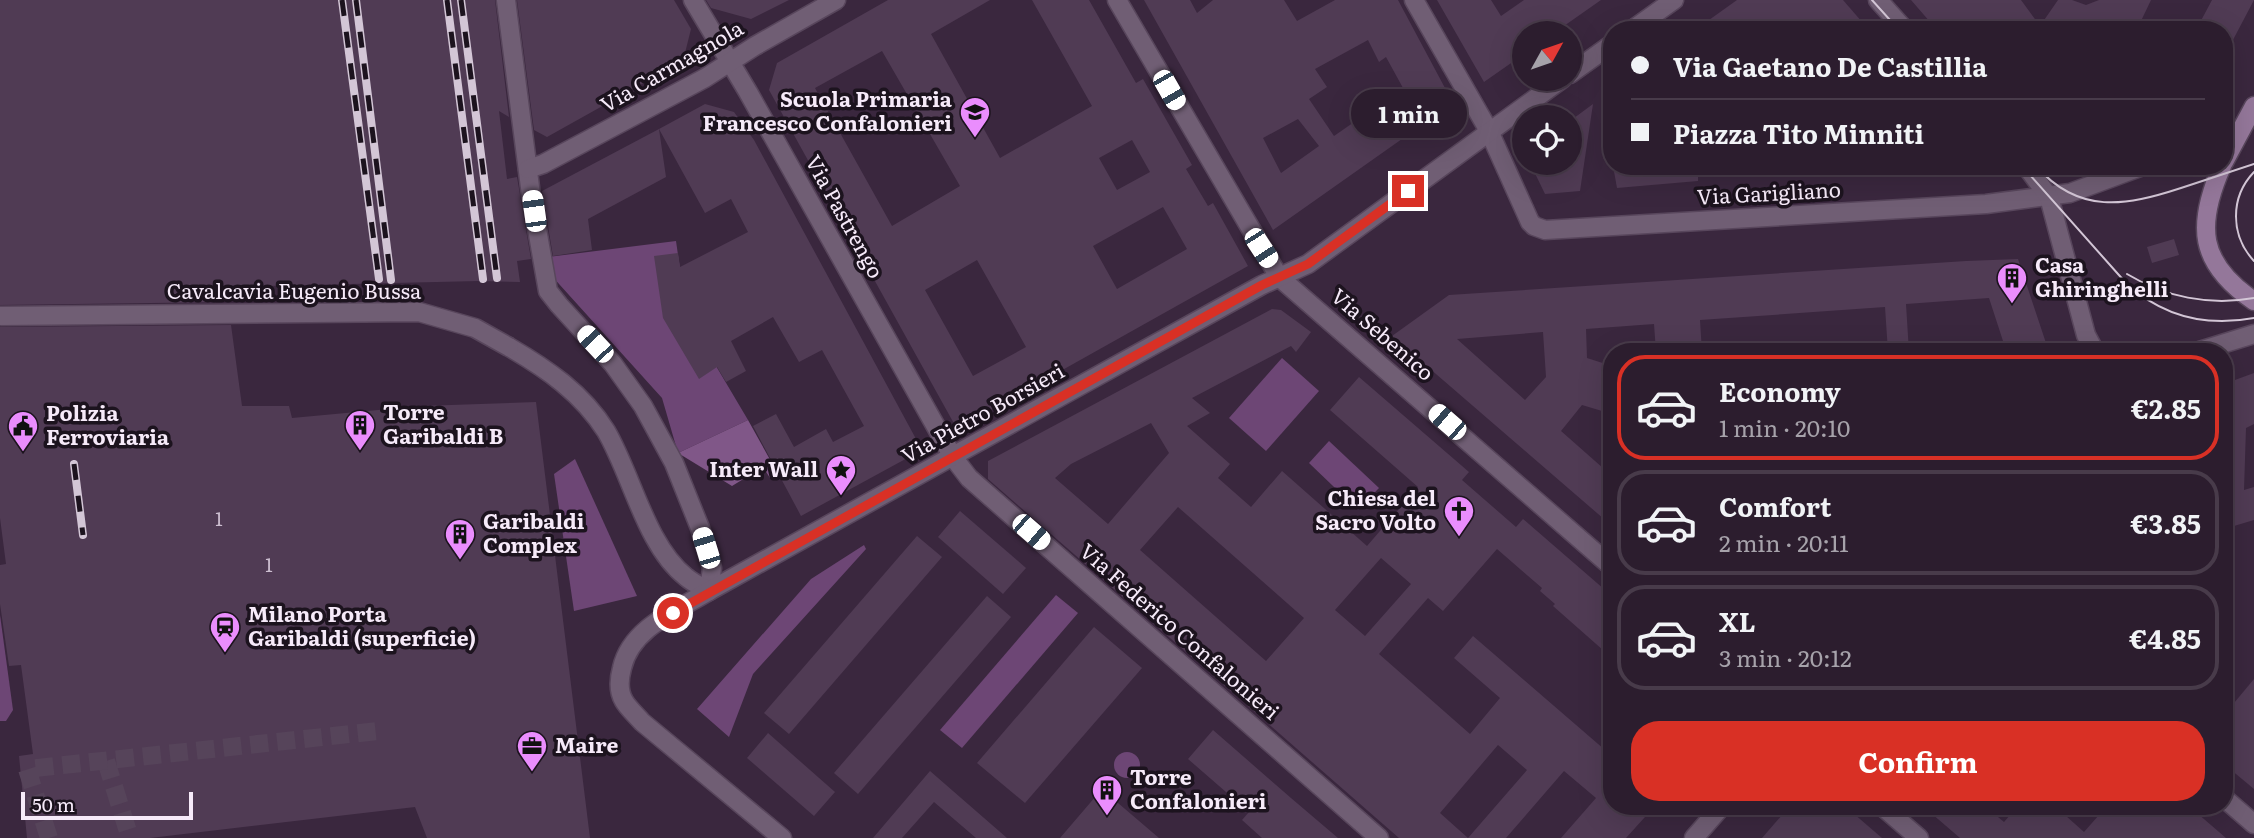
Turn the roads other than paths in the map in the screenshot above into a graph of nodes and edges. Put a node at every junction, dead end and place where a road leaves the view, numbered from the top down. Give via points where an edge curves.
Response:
1 (506, 0) edge
2 (693, 0) edge
3 (836, 0) edge
4 (1117, 0) edge
5 (1414, 0) edge
6 (1674, 0) edge
7 (1878, 0) edge
8 (1645, 21) edge
9 (1897, 21) edge
10 (1603, 50) edge
11 (729, 63) junction
12 (1582, 65) edge
13 (1545, 91) edge
14 (2254, 106) edge
15 (1489, 131) junction
16 (2233, 133) edge
17 (528, 169) junction
18 (2033, 175) edge
19 (2119, 175) edge
20 (2219, 175) edge
21 (2049, 197) junction
22 (1279, 277) junction
23 (2254, 301) edge
24 (0, 316) edge
25 (2254, 334) edge
26 (2090, 343) edge
27 (2225, 343) edge
28 (953, 457) junction
29 (1603, 559) edge
30 (709, 592) junction
31 (2233, 806) edge
32 (1714, 815) edge
33 (1892, 815) edge
34 (2254, 824) edge
35 (782, 838) edge
36 (1379, 838) edge
37 (1694, 838) edge
38 (1919, 838) edge

1 - 17 street
2 - 11 street, Via Pastrengo
3 - 11 street, Via Carmagnola
4 - 22 street, Via Sebenico
5 - 15 street
6 - 8 street
7 - 9 street
10 - 12 street
11 - 17 street, Via Carmagnola
11 - 28 street, Via Pastrengo
13 - 15 street
14 - 16 street
15 - 21 street, Via Garigliano via 1534,226 1545,230
15 - 22 street, Via Pietro Borsieri via 1308,264
17 - 30 street via 548,291 613,364 643,406 674,463 712,568
18 - 21 street
19 - 21 street, Via Garigliano
20 - 23 street via 2205,219 2209,253 2226,279
21 - 26 street
22 - 28 street, Via Pietro Borsieri
22 - 29 street, Via Sebenico
24 - 30 street, Cavalcavia Eugenio Bussa, bridge via 419,312 475,328 561,380 587,406 605,430 662,549 685,577
25 - 27 street
28 - 30 street, Via Pietro Borsieri
28 - 36 street, Via Federico Confalonieri via 969,478
30 - 35 street, Via Pietro Borsieri via 644,631 631,645 620,690 642,722
31 - 34 street
32 - 37 street
33 - 38 street

